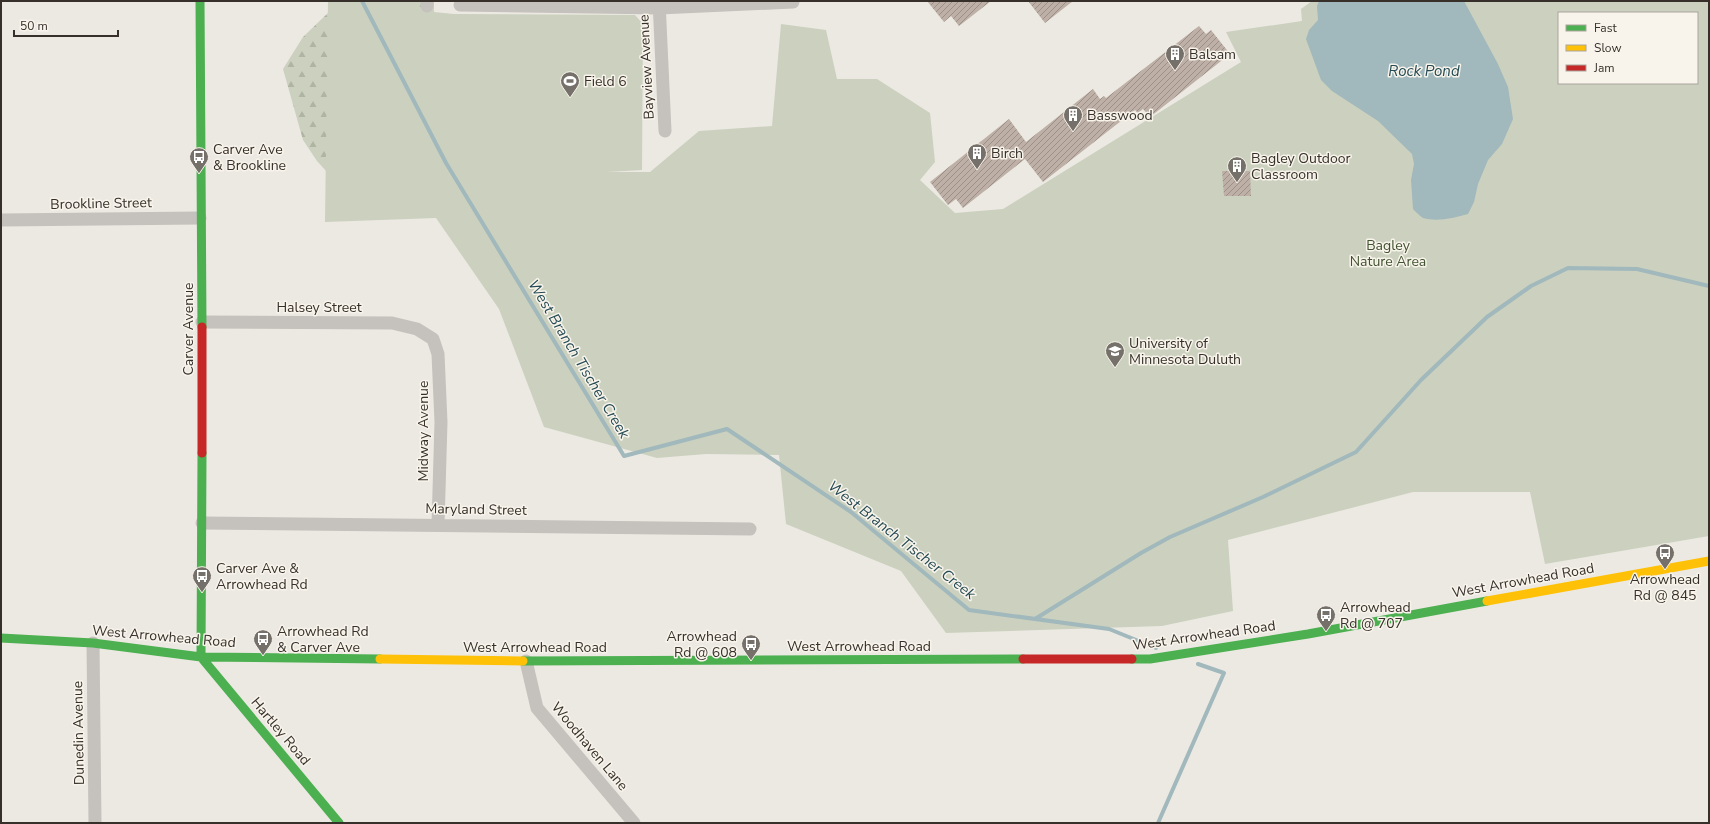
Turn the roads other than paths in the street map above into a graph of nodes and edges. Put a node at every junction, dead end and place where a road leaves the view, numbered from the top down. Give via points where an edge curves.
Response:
1 (200, 1) edge
2 (793, 2) dead end
3 (659, 4) edge
4 (460, 5) dead end
5 (665, 131) dead end
6 (200, 218) junction
7 (1, 220) edge
8 (202, 322) junction
9 (433, 338) joint
10 (202, 523) junction
11 (438, 525) junction
12 (750, 529) dead end
13 (1709, 561) edge
14 (1, 638) edge
15 (93, 643) junction
16 (202, 657) junction
17 (526, 661) junction
18 (95, 823) edge
19 (339, 823) edge
20 (634, 823) edge

1 - 6 street, Carver Avenue
2 - 3 street
3 - 4 street
3 - 5 street, Bayview Avenue
6 - 7 street, Brookline Street
6 - 8 street, Carver Avenue
8 - 9 street, Halsey Street via 392,323 417,329
8 - 10 street, Carver Avenue
9 - 11 street, Midway Avenue via 438,354 441,422
10 - 11 street, Maryland Street
10 - 16 street, Carver Avenue
11 - 12 street, Maryland Street
13 - 17 street, West Arrowhead Road via 1308,634 1150,659
14 - 15 street, West Arrowhead Road
15 - 16 street, West Arrowhead Road
15 - 18 street, Dunedin Avenue
16 - 17 street, West Arrowhead Road
16 - 19 street, Hartley Road
17 - 20 street, Woodhaven Lane via 538,708

